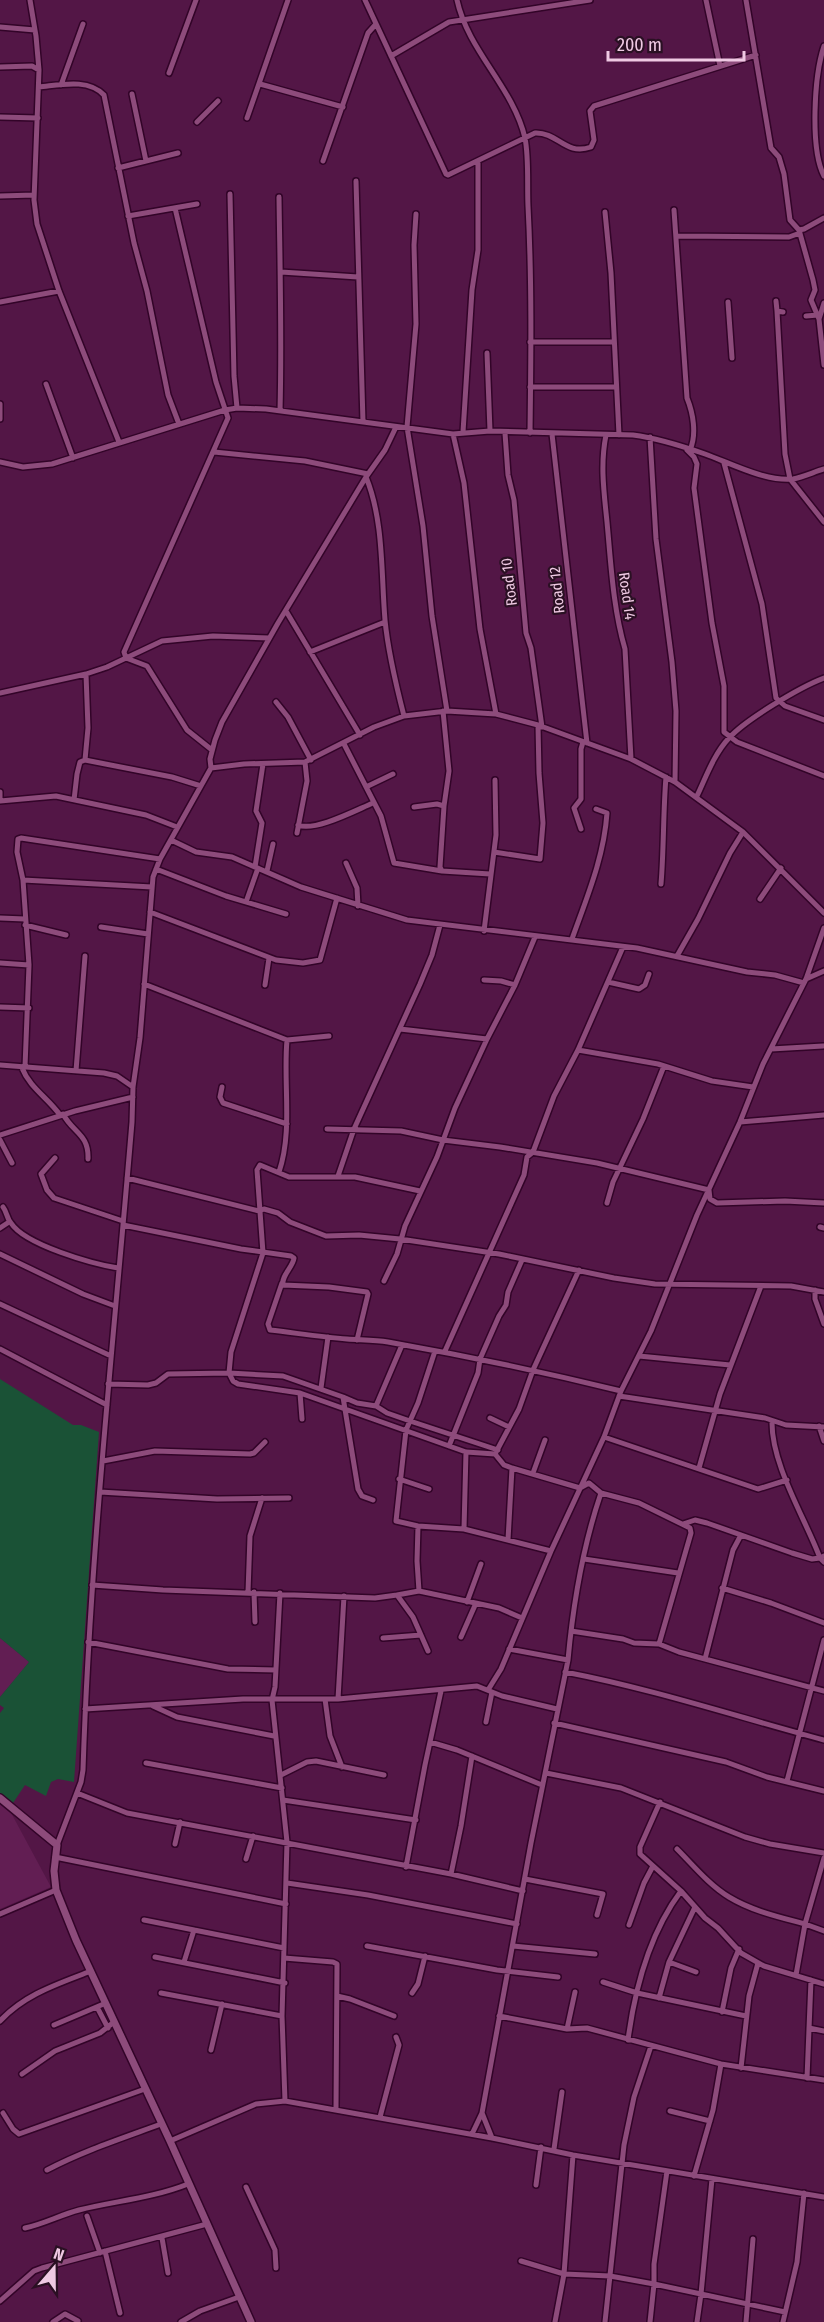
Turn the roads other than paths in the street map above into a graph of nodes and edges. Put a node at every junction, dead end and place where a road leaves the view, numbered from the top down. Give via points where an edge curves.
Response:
1 (30, 0) edge
2 (196, 0) edge
3 (288, 0) edge
4 (365, 0) edge
5 (457, 0) edge
6 (590, 0) edge
7 (706, 0) edge
8 (746, 0) edge
9 (461, 19) junction
10 (83, 24) dead end
11 (376, 24) junction
12 (0, 27) edge
13 (35, 30) junction
14 (824, 46) edge
15 (756, 55) junction
16 (391, 56) junction
17 (720, 66) junction
18 (0, 67) edge
19 (39, 70) junction
20 (169, 73) dead end
21 (260, 84) junction
22 (61, 85) junction
23 (39, 87) junction
24 (132, 94) dead end
25 (218, 101) dead end
26 (343, 107) junction
27 (0, 117) edge
28 (38, 118) junction
29 (248, 118) dead end
30 (197, 122) dead end
31 (525, 138) junction
32 (178, 153) dead end
33 (146, 161) junction
34 (323, 161) dead end
35 (478, 163) junction
36 (118, 168) junction
37 (824, 176) edge
38 (356, 181) dead end
39 (230, 194) dead end
40 (34, 195) junction
41 (0, 196) edge
42 (279, 198) dead end
43 (197, 204) dead end
44 (174, 208) junction
45 (674, 210) dead end
46 (605, 212) dead end
47 (416, 214) dead end
48 (128, 216) junction
49 (824, 218) edge
50 (799, 232) junction
51 (676, 236) junction
52 (281, 272) junction
53 (358, 277) junction
54 (59, 291) junction
55 (776, 301) dead end
56 (0, 302) edge
57 (728, 302) dead end
58 (824, 303) edge
59 (806, 316) dead end
60 (819, 317) junction
61 (530, 342) junction
62 (613, 342) junction
63 (487, 353) dead end
64 (732, 358) dead end
65 (824, 365) edge
66 (46, 384) dead end
67 (531, 387) junction
68 (615, 387) junction
69 (0, 404) edge
70 (237, 408) junction
71 (225, 410) junction
72 (280, 411) junction
73 (0, 419) edge
74 (363, 422) junction
75 (178, 424) junction
76 (396, 427) junction
77 (407, 427) junction
78 (489, 431) junction
79 (463, 432) junction
80 (504, 433) junction
81 (530, 433) junction
82 (453, 434) junction
83 (552, 434) junction
84 (606, 435) junction
85 (619, 435) junction
86 (650, 437) junction
87 (119, 442) junction
88 (688, 449) junction
89 (214, 452) junction
90 (73, 458) junction
91 (0, 462) edge
92 (724, 463) junction
93 (824, 469) edge
94 (367, 476) junction
95 (790, 479) junction
96 (824, 522) edge
97 (286, 610) junction
98 (385, 622) junction
99 (269, 638) junction
100 (309, 652) junction
101 (126, 658) junction
102 (86, 674) junction
103 (824, 678) edge
104 (0, 693) edge
105 (276, 702) dead end
106 (778, 702) junction
107 (445, 711) junction
108 (496, 714) junction
109 (404, 716) junction
110 (824, 720) edge
111 (540, 726) junction
112 (360, 735) junction
113 (729, 738) junction
114 (585, 742) junction
115 (344, 744) junction
116 (212, 750) junction
117 (631, 759) junction
118 (85, 760) junction
119 (308, 761) junction
120 (263, 764) junction
121 (211, 768) junction
122 (393, 774) dead end
123 (824, 776) edge
124 (666, 777) junction
125 (495, 780) dead end
126 (675, 782) junction
127 (201, 786) junction
128 (366, 787) junction
129 (0, 792) edge
130 (697, 796) junction
131 (74, 800) junction
132 (0, 801) edge
133 (373, 803) junction
134 (444, 806) junction
135 (414, 807) dead end
136 (596, 809) dead end
137 (298, 825) junction
138 (177, 827) junction
139 (581, 830) dead end
140 (743, 832) junction
141 (297, 833) dead end
142 (171, 840) junction
143 (273, 844) dead end
144 (494, 852) junction
145 (160, 859) junction
146 (346, 863) dead end
147 (257, 868) junction
148 (781, 868) junction
149 (156, 869) junction
150 (440, 870) junction
151 (267, 871) junction
152 (490, 874) junction
153 (23, 880) junction
154 (661, 884) dead end
155 (152, 887) junction
156 (337, 898) junction
157 (760, 899) dead end
158 (246, 902) junction
159 (358, 906) junction
160 (150, 912) junction
161 (824, 913) edge
162 (286, 914) dead end
163 (0, 918) edge
164 (25, 922) junction
165 (440, 925) junction
166 (101, 927) dead end
167 (824, 928) edge
168 (484, 931) junction
169 (148, 934) junction
170 (66, 935) dead end
171 (535, 937) junction
172 (572, 939) junction
173 (623, 946) junction
174 (85, 956) dead end
175 (677, 956) junction
176 (269, 958) junction
177 (0, 963) edge
178 (29, 965) junction
179 (824, 971) edge
180 (649, 974) dead end
181 (484, 980) dead end
182 (805, 981) junction
183 (608, 982) junction
184 (144, 984) junction
185 (265, 985) dead end
186 (515, 985) junction
187 (0, 1007) edge
188 (29, 1008) junction
189 (400, 1029) junction
190 (329, 1036) dead end
191 (487, 1039) junction
192 (287, 1040) junction
193 (823, 1047) edge
194 (771, 1049) junction
195 (578, 1050) junction
196 (0, 1065) edge
197 (664, 1066) junction
198 (24, 1068) junction
199 (76, 1071) junction
200 (133, 1087) junction
201 (222, 1087) dead end
202 (753, 1087) junction
203 (133, 1097) junction
204 (62, 1115) junction
205 (824, 1115) edge
206 (740, 1122) junction
207 (287, 1124) junction
208 (327, 1130) dead end
209 (354, 1130) junction
210 (0, 1135) edge
211 (0, 1140) edge
212 (443, 1140) junction
213 (532, 1152) junction
214 (55, 1158) dead end
215 (88, 1160) dead end
216 (12, 1163) dead end
217 (620, 1169) junction
218 (279, 1172) junction
219 (338, 1176) junction
220 (128, 1178) junction
221 (709, 1190) junction
222 (420, 1191) junction
223 (607, 1203) dead end
224 (824, 1203) edge
225 (3, 1207) dead end
226 (259, 1211) junction
227 (9, 1222) junction
228 (123, 1223) junction
229 (0, 1228) edge
230 (400, 1239) junction
231 (489, 1252) junction
232 (263, 1253) junction
233 (0, 1254) edge
234 (522, 1260) junction
235 (118, 1268) junction
236 (579, 1270) junction
237 (384, 1281) dead end
238 (282, 1283) junction
239 (671, 1283) junction
240 (761, 1286) junction
241 (816, 1290) junction
242 (824, 1292) edge
243 (0, 1304) edge
244 (115, 1306) junction
245 (824, 1324) edge
246 (328, 1337) junction
247 (357, 1340) junction
248 (402, 1345) junction
249 (0, 1349) edge
250 (435, 1351) junction
251 (446, 1352) junction
252 (111, 1356) junction
253 (639, 1356) junction
254 (480, 1359) junction
255 (730, 1365) junction
256 (533, 1371) junction
257 (229, 1373) junction
258 (108, 1384) junction
259 (321, 1388) junction
260 (300, 1394) junction
261 (620, 1394) junction
262 (343, 1397) junction
263 (107, 1405) junction
264 (376, 1406) junction
265 (344, 1409) junction
266 (716, 1409) junction
267 (490, 1418) dead end
268 (302, 1419) dead end
269 (410, 1421) junction
270 (772, 1421) junction
271 (509, 1427) junction
272 (821, 1427) edge
273 (406, 1430) junction
274 (453, 1435) junction
275 (604, 1437) junction
276 (545, 1440) dead end
277 (824, 1441) edge
278 (265, 1442) dead end
279 (449, 1446) junction
280 (466, 1452) junction
281 (497, 1452) junction
282 (103, 1461) junction
283 (512, 1468) junction
284 (699, 1468) junction
285 (533, 1473) junction
286 (399, 1479) junction
287 (787, 1480) junction
288 (580, 1488) junction
289 (429, 1489) dead end
290 (100, 1492) junction
291 (601, 1493) junction
292 (262, 1498) junction
293 (289, 1498) dead end
294 (373, 1500) dead end
295 (683, 1524) junction
296 (418, 1526) junction
297 (464, 1529) junction
298 (741, 1535) junction
299 (508, 1540) junction
300 (551, 1551) junction
301 (823, 1559) edge
302 (584, 1560) junction
303 (481, 1564) dead end
304 (678, 1573) junction
305 (92, 1585) junction
306 (722, 1588) junction
307 (419, 1591) junction
308 (251, 1592) junction
309 (280, 1593) junction
310 (397, 1595) junction
311 (344, 1596) junction
312 (467, 1602) junction
313 (476, 1603) junction
314 (522, 1618) junction
315 (255, 1622) dead end
316 (824, 1623) edge
317 (570, 1631) junction
318 (421, 1635) junction
319 (461, 1637) dead end
320 (383, 1638) dead end
321 (824, 1640) edge
322 (88, 1642) junction
323 (659, 1644) junction
324 (509, 1649) junction
325 (428, 1652) dead end
326 (705, 1659) junction
327 (568, 1660) junction
328 (276, 1670) junction
329 (565, 1672) junction
330 (811, 1686) junction
331 (441, 1691) junction
332 (490, 1691) junction
333 (824, 1691) edge
334 (325, 1699) junction
335 (338, 1699) junction
336 (272, 1700) junction
337 (152, 1705) junction
338 (85, 1709) junction
339 (557, 1709) junction
340 (486, 1722) dead end
341 (554, 1723) junction
342 (799, 1733) junction
343 (274, 1736) junction
344 (824, 1740) edge
345 (430, 1742) junction
346 (472, 1756) junction
347 (146, 1763) dead end
348 (342, 1767) junction
349 (546, 1773) junction
350 (281, 1775) junction
351 (384, 1775) dead end
352 (787, 1781) junction
353 (543, 1785) junction
354 (282, 1788) junction
355 (824, 1791) edge
356 (77, 1793) junction
357 (0, 1798) edge
358 (283, 1800) junction
359 (660, 1802) junction
360 (416, 1820) junction
361 (180, 1822) junction
362 (253, 1836) junction
363 (287, 1842) junction
364 (175, 1844) dead end
365 (57, 1845) junction
366 (677, 1849) dead end
367 (824, 1853) edge
368 (55, 1857) junction
369 (824, 1858) edge
370 (246, 1859) dead end
371 (653, 1866) junction
372 (406, 1867) junction
373 (451, 1874) junction
374 (525, 1879) junction
375 (287, 1883) junction
376 (56, 1890) junction
377 (523, 1891) junction
378 (681, 1891) junction
379 (286, 1904) junction
380 (695, 1907) junction
381 (0, 1914) edge
382 (597, 1916) dead end
383 (144, 1920) dead end
384 (517, 1924) junction
385 (629, 1924) dead end
386 (805, 1924) junction
387 (194, 1930) junction
388 (824, 1931) edge
389 (367, 1946) dead end
390 (513, 1946) junction
391 (284, 1948) junction
392 (739, 1949) junction
393 (595, 1954) dead end
394 (425, 1956) junction
395 (155, 1957) dead end
396 (284, 1958) junction
397 (184, 1962) junction
398 (669, 1962) junction
399 (758, 1963) junction
400 (91, 1971) junction
401 (508, 1971) junction
402 (696, 1972) dead end
403 (796, 1975) junction
404 (558, 1977) dead end
405 (811, 1980) junction
406 (603, 1982) dead end
407 (285, 1983) junction
408 (824, 1984) edge
409 (575, 1992) dead end
410 (161, 1993) dead end
411 (412, 1993) dead end
412 (637, 1993) junction
413 (337, 1996) junction
414 (659, 1998) junction
415 (106, 2003) junction
416 (222, 2004) junction
417 (97, 2007) junction
418 (722, 2012) junction
419 (282, 2016) junction
420 (394, 2016) dead end
421 (499, 2016) junction
422 (746, 2016) junction
423 (0, 2021) edge
424 (114, 2022) junction
425 (54, 2025) dead end
426 (108, 2028) junction
427 (809, 2028) junction
428 (567, 2029) junction
429 (824, 2031) edge
430 (396, 2037) dead end
431 (628, 2040) junction
432 (651, 2046) junction
433 (211, 2050) dead end
434 (721, 2064) junction
435 (741, 2068) junction
436 (22, 2074) dead end
437 (807, 2078) junction
438 (824, 2080) edge
439 (145, 2089) junction
440 (562, 2092) dead end
441 (285, 2101) junction
442 (336, 2110) junction
443 (669, 2111) dead end
444 (3, 2113) dead end
445 (482, 2113) junction
446 (380, 2117) junction
447 (710, 2121) junction
448 (161, 2124) junction
449 (472, 2134) junction
450 (492, 2138) junction
451 (170, 2141) junction
452 (541, 2147) junction
453 (554, 2149) junction
454 (573, 2155) junction
455 (622, 2162) junction
456 (46, 2170) dead end
457 (667, 2171) junction
458 (694, 2176) junction
459 (712, 2179) junction
460 (188, 2184) junction
461 (536, 2185) dead end
462 (246, 2187) dead end
463 (804, 2193) junction
464 (824, 2197) edge
465 (87, 2216) dead end
466 (207, 2224) junction
467 (25, 2228) dead end
468 (162, 2238) junction
469 (753, 2239) dead end
470 (103, 2252) junction
471 (521, 2261) dead end
472 (276, 2268) dead end
473 (168, 2273) dead end
474 (564, 2274) junction
475 (610, 2276) junction
476 (654, 2284) junction
477 (701, 2294) junction
478 (239, 2296) junction
479 (0, 2301) edge
480 (748, 2305) junction
481 (785, 2312) junction
482 (120, 2313) dead end
483 (78, 2321) edge
484 (184, 2321) edge
485 (54, 2322) edge
486 (251, 2322) edge
487 (555, 2322) edge
488 (605, 2322) edge
489 (650, 2322) edge
490 (697, 2322) edge
491 (746, 2322) edge
492 (783, 2322) edge

1 - 13 street
2 - 20 street
3 - 21 street
4 - 11 street
5 - 9 street
6 - 9 street
7 - 17 street
8 - 15 street
9 - 16 street via 440,26
9 - 31 street via 506,92
10 - 22 street
11 - 16 street
11 - 26 street via 368,33
12 - 13 street
13 - 19 street
14 - 37 street via 817,80 815,137
15 - 17 street
15 - 50 street via 771,148 779,157 790,220
16 - 35 street via 446,174
17 - 31 street via 594,106 590,111 594,140 591,147 573,150 542,133
18 - 19 street via 32,66
19 - 23 street
21 - 26 street
21 - 29 street
22 - 23 street
22 - 36 street via 91,86 104,95
23 - 28 street
24 - 33 street
25 - 30 street
26 - 34 street
27 - 28 street
28 - 40 street
31 - 35 street
31 - 61 street via 532,281
32 - 33 street
33 - 36 street
35 - 79 street via 478,250
36 - 48 street
38 - 53 street
39 - 70 street
40 - 41 street
40 - 54 street via 37,224
42 - 52 street
43 - 44 street
44 - 48 street
44 - 71 street
45 - 51 street
46 - 62 street
47 - 77 street via 416,324
48 - 75 street
49 - 50 street
50 - 51 street via 789,237
50 - 60 street via 815,290 811,300
51 - 88 street via 687,398 693,422 693,440
52 - 53 street
52 - 72 street
53 - 74 street
54 - 56 street
54 - 87 street
55 - 95 street via 780,311 778,363
57 - 64 street
58 - 60 street
59 - 60 street
60 - 65 street
61 - 62 street
61 - 67 street
62 - 68 street
63 - 78 street
66 - 90 street
67 - 68 street
67 - 81 street
68 - 85 street
69 - 73 street
70 - 71 street
70 - 72 street
71 - 75 street
71 - 89 street via 228,418
72 - 74 street
74 - 76 street
75 - 87 street
76 - 77 street
76 - 94 street
77 - 82 street
77 - 107 street
78 - 79 street
78 - 80 street
79 - 82 street
80 - 81 street
80 - 111 street, Road 10
81 - 83 street
82 - 108 street via 464,483 480,629
83 - 84 street
83 - 114 street, Road 12
84 - 85 street
84 - 117 street, Road 14 via 602,474 612,585 625,649
85 - 86 street
86 - 88 street
86 - 126 street via 656,538 676,711
87 - 90 street
88 - 92 street
88 - 113 street via 697,464 694,488 698,528 724,686 724,732
89 - 94 street via 305,461
89 - 101 street via 138,618 124,652
90 - 91 street via 23,468
92 - 95 street
92 - 106 street via 762,604
93 - 95 street
94 - 97 street
94 - 98 street via 380,546
95 - 96 street
97 - 99 street
97 - 100 street
98 - 100 street
98 - 109 street
99 - 101 street via 181,637 162,640
99 - 116 street via 222,722
100 - 112 street
101 - 102 street
101 - 116 street via 147,666 187,730
102 - 104 street
102 - 118 street
103 - 106 street
105 - 119 street via 288,717
106 - 110 street
106 - 113 street
107 - 108 street
107 - 109 street
107 - 134 street via 448,771
108 - 111 street
109 - 112 street
111 - 114 street
111 - 144 street, Road 10 via 540,859
112 - 115 street
113 - 123 street
113 - 130 street
114 - 117 street
114 - 139 street, Road 12 via 581,749 581,799 574,808
115 - 119 street
115 - 128 street
116 - 121 street
117 - 124 street
118 - 127 street
118 - 131 street via 78,768
119 - 120 street
119 - 137 street
120 - 121 street
120 - 147 street via 256,811 261,819
121 - 127 street
122 - 128 street
124 - 126 street
124 - 154 street
125 - 144 street
126 - 130 street
127 - 138 street
128 - 133 street
129 - 132 street
130 - 140 street
131 - 132 street via 48,796
131 - 138 street via 146,815
133 - 137 street via 321,823
133 - 150 street via 387,832 394,863
134 - 135 street
134 - 150 street
136 - 172 street via 608,813 604,843
137 - 141 street
138 - 142 street
140 - 148 street
140 - 175 street
142 - 145 street
142 - 147 street via 196,852 227,855
143 - 151 street
144 - 152 street
145 - 149 street
145 - 153 street via 21,838 17,843
146 - 159 street via 357,888
147 - 151 street
147 - 158 street
148 - 157 street
148 - 161 street
149 - 155 street
149 - 158 street
150 - 152 street
151 - 156 street
152 - 168 street
153 - 155 street
153 - 164 street
155 - 160 street
156 - 159 street
156 - 176 street via 320,960 284,962
158 - 162 street
159 - 165 street
160 - 169 street
160 - 176 street
163 - 164 street
164 - 170 street
164 - 178 street
165 - 168 street
165 - 189 street via 432,955
166 - 169 street
167 - 182 street
168 - 171 street
169 - 184 street
171 - 172 street
171 - 186 street
172 - 173 street
173 - 175 street
173 - 183 street
174 - 199 street
175 - 182 street
176 - 185 street
177 - 178 street
178 - 188 street
179 - 182 street
180 - 183 street via 645,985 637,989
181 - 186 street
182 - 194 street
183 - 195 street
184 - 192 street
184 - 200 street
186 - 191 street
187 - 188 street
188 - 198 street
189 - 191 street
189 - 209 street
190 - 192 street
191 - 212 street
192 - 207 street
193 - 194 street
194 - 202 street
195 - 197 street
195 - 213 street
196 - 198 street
197 - 202 street via 712,1081
197 - 217 street
198 - 199 street
198 - 204 street via 36,1090
199 - 200 street via 117,1076
200 - 203 street
201 - 207 street via 223,1103
202 - 206 street
203 - 204 street
203 - 220 street
204 - 210 street
204 - 215 street via 85,1140
205 - 206 street
206 - 221 street
207 - 218 street
208 - 209 street
209 - 212 street via 401,1131
209 - 219 street
211 - 216 street
212 - 213 street
212 - 222 street
213 - 217 street
213 - 231 street
214 - 228 street via 41,1174 54,1198
217 - 221 street
217 - 223 street
218 - 219 street via 296,1177
218 - 226 street via 261,1165 257,1168
219 - 222 street
220 - 226 street
220 - 228 street
221 - 224 street via 710,1199 717,1203
221 - 239 street
222 - 230 street
225 - 227 street
226 - 230 street via 278,1213 326,1236
226 - 232 street
227 - 229 street
227 - 235 street via 28,1237 78,1259
228 - 232 street
228 - 235 street
230 - 231 street
230 - 237 street
231 - 234 street
231 - 251 street
232 - 238 street via 294,1258
232 - 257 street via 231,1352
233 - 244 street
234 - 236 street
234 - 254 street
235 - 244 street
236 - 239 street via 644,1283
236 - 256 street
238 - 246 street via 268,1324 270,1330
238 - 247 street via 367,1292
239 - 240 street
239 - 253 street
240 - 241 street
240 - 255 street
241 - 242 street
241 - 245 street via 815,1299
243 - 252 street
244 - 252 street
246 - 247 street
246 - 259 street
247 - 248 street
248 - 250 street
248 - 264 street
249 - 263 street
250 - 251 street
250 - 269 street
251 - 254 street
252 - 258 street
253 - 255 street
253 - 261 street
254 - 256 street
254 - 274 street
255 - 266 street
256 - 261 street
256 - 271 street
257 - 258 street via 168,1374 148,1385
257 - 259 street via 283,1376
257 - 260 street via 238,1384
258 - 263 street
259 - 262 street
260 - 265 street
260 - 268 street
261 - 266 street
261 - 275 street
262 - 264 street
262 - 265 street
263 - 282 street
264 - 269 street
265 - 273 street
265 - 294 street via 358,1489
266 - 270 street
266 - 284 street
267 - 271 street
269 - 273 street
269 - 274 street
270 - 272 street
270 - 287 street
271 - 281 street
272 - 277 street
273 - 279 street
273 - 286 street
274 - 279 street
274 - 281 street
275 - 284 street
275 - 288 street
276 - 285 street
278 - 282 street via 250,1454 155,1451
279 - 280 street
280 - 281 street
280 - 297 street
281 - 283 street via 504,1465
282 - 290 street
283 - 285 street
283 - 299 street
284 - 287 street via 758,1489
285 - 288 street
286 - 289 street
286 - 296 street via 396,1521
287 - 301 street
288 - 291 street via 590,1483
288 - 300 street
290 - 292 street
290 - 305 street
291 - 295 street via 639,1503
291 - 302 street
292 - 293 street
292 - 308 street via 249,1544
295 - 298 street via 701,1521
295 - 304 street via 691,1533
296 - 297 street
296 - 307 street
297 - 299 street
298 - 301 street via 812,1559
298 - 306 street via 732,1550
299 - 300 street
300 - 314 street
302 - 304 street
302 - 317 street
303 - 312 street
304 - 323 street
305 - 308 street
305 - 322 street
306 - 316 street
306 - 326 street
307 - 310 street
307 - 312 street
308 - 309 street
308 - 315 street
309 - 311 street
309 - 328 street
310 - 311 street
310 - 318 street
311 - 335 street
312 - 313 street
313 - 314 street
313 - 319 street
314 - 324 street
317 - 323 street
317 - 327 street
318 - 320 street
318 - 325 street
321 - 330 street
322 - 328 street via 228,1669
322 - 338 street
323 - 326 street
324 - 327 street
324 - 332 street
326 - 330 street
327 - 329 street
328 - 336 street
329 - 339 street
329 - 342 street via 720,1709
330 - 333 street
330 - 342 street
331 - 332 street via 477,1686
331 - 335 street
331 - 345 street
332 - 339 street
332 - 340 street
334 - 335 street
334 - 336 street
334 - 348 street via 330,1736
336 - 337 street
336 - 343 street
337 - 338 street
337 - 343 street via 177,1717
338 - 356 street via 83,1770
339 - 341 street
341 - 349 street
341 - 352 street via 726,1762
342 - 344 street
342 - 352 street
343 - 350 street
345 - 346 street
345 - 360 street
346 - 353 street
346 - 373 street
347 - 354 street
348 - 350 street via 307,1762
348 - 351 street
349 - 353 street
349 - 359 street via 621,1788
350 - 354 street
352 - 355 street
353 - 374 street
354 - 358 street
356 - 361 street via 128,1813
356 - 365 street
357 - 365 street
358 - 360 street
358 - 363 street
359 - 367 street via 739,1836
359 - 371 street via 639,1850
360 - 372 street
361 - 362 street
361 - 364 street
362 - 363 street
362 - 370 street
363 - 372 street
363 - 375 street
365 - 368 street
366 - 386 street via 731,1898
368 - 376 street
368 - 379 street
369 - 386 street
371 - 378 street
371 - 385 street
372 - 373 street
373 - 377 street
374 - 377 street
374 - 382 street via 603,1894
375 - 379 street
375 - 384 street
376 - 381 street
376 - 400 street
377 - 384 street
378 - 380 street
378 - 412 street via 654,1938
379 - 391 street
380 - 392 street
380 - 398 street
383 - 387 street
384 - 390 street
386 - 388 street
386 - 403 street
387 - 391 street
387 - 397 street
389 - 394 street
390 - 393 street
390 - 401 street
391 - 396 street
392 - 399 street
392 - 418 street
394 - 401 street
394 - 411 street
395 - 397 street
396 - 407 street
396 - 413 street via 337,1964
397 - 407 street
398 - 402 street
398 - 414 street
399 - 403 street
399 - 422 street
400 - 415 street
400 - 423 street via 28,1997
401 - 404 street
401 - 421 street
403 - 405 street
405 - 408 street
405 - 427 street
406 - 412 street
407 - 419 street
409 - 428 street
410 - 416 street
412 - 414 street
412 - 431 street
413 - 420 street
413 - 442 street
414 - 418 street
415 - 417 street
415 - 424 street
416 - 419 street
416 - 433 street
417 - 425 street
417 - 426 street
418 - 422 street
419 - 441 street
421 - 428 street
421 - 445 street
422 - 435 street
424 - 426 street
424 - 439 street
426 - 436 street via 55,2051
427 - 429 street
427 - 437 street
428 - 431 street via 587,2028
430 - 446 street via 399,2045
431 - 432 street
432 - 434 street
432 - 455 street via 634,2097
434 - 435 street
434 - 447 street
435 - 437 street
437 - 438 street
439 - 444 street via 19,2134
439 - 448 street
440 - 453 street
441 - 442 street
441 - 451 street via 256,2104
442 - 446 street
443 - 447 street
445 - 449 street
445 - 450 street
446 - 449 street
447 - 458 street
448 - 451 street
448 - 456 street
449 - 450 street
450 - 452 street
451 - 460 street
452 - 453 street
452 - 461 street
453 - 454 street
454 - 455 street
454 - 474 street
455 - 457 street
455 - 475 street
457 - 458 street
457 - 476 street
458 - 459 street
459 - 463 street
459 - 477 street
460 - 466 street
460 - 467 street via 76,2211
462 - 472 street via 275,2250
463 - 464 street
463 - 481 street via 797,2262
465 - 470 street
466 - 468 street
466 - 478 street
468 - 470 street
468 - 473 street
469 - 480 street
470 - 479 street via 34,2271
470 - 482 street
471 - 474 street
474 - 475 street
474 - 487 street
475 - 476 street
475 - 488 street
476 - 477 street
476 - 489 street
477 - 480 street
477 - 490 street
478 - 484 street
478 - 486 street
480 - 481 street
480 - 491 street
481 - 492 street
483 - 485 street via 65,2314

